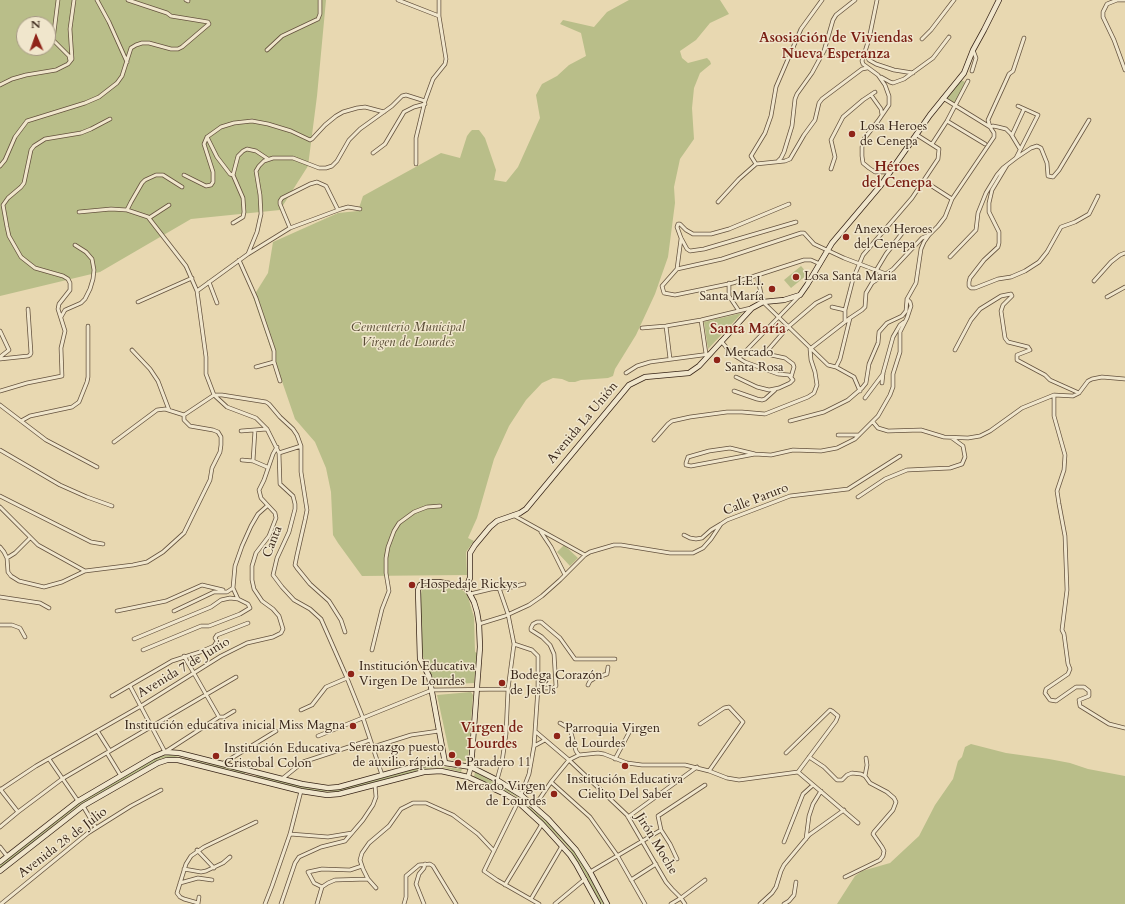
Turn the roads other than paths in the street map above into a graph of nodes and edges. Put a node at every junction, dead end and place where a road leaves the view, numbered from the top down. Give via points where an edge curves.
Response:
1 (58, 0) edge
2 (74, 0) edge
3 (97, 0) edge
4 (128, 0) edge
5 (320, 0) edge
6 (398, 0) edge
7 (439, 0) edge
8 (822, 0) edge
9 (855, 0) edge
10 (877, 0) edge
11 (954, 0) edge
12 (999, 0) edge
13 (1118, 0) edge
14 (1125, 0) edge
15 (439, 16) junction
16 (949, 37) dead end
17 (1024, 38) dead end
18 (922, 39) dead end
19 (267, 50) dead end
20 (973, 50) junction
21 (865, 53) junction
22 (70, 61) junction
23 (127, 62) junction
24 (868, 69) junction
25 (1125, 70) edge
26 (972, 71) dead end
27 (913, 73) junction
28 (878, 75) junction
29 (968, 82) dead end
30 (0, 85) edge
31 (875, 92) dead end
32 (871, 95) junction
33 (943, 98) junction
34 (425, 102) junction
35 (956, 106) junction
36 (1018, 106) dead end
37 (1024, 109) junction
38 (384, 112) junction
39 (882, 115) junction
40 (110, 119) dead end
41 (1088, 120) dead end
42 (948, 122) junction
43 (990, 127) junction
44 (917, 135) junction
45 (1012, 135) junction
46 (207, 137) junction
47 (932, 144) junction
48 (985, 144) dead end
49 (1020, 149) junction
50 (373, 153) dead end
51 (1016, 158) junction
52 (268, 159) junction
53 (777, 161) junction
54 (416, 164) dead end
55 (756, 164) junction
56 (1007, 165) junction
57 (0, 166) edge
58 (832, 169) dead end
59 (889, 172) junction
60 (233, 175) junction
61 (184, 176) dead end
62 (924, 181) junction
63 (182, 187) dead end
64 (1098, 196) dead end
65 (952, 199) junction
66 (718, 202) dead end
67 (789, 204) dead end
68 (169, 206) dead end
69 (360, 209) dead end
70 (127, 210) junction
71 (338, 210) junction
72 (79, 212) dead end
73 (149, 218) junction
74 (796, 222) dead end
75 (233, 223) dead end
76 (290, 228) junction
77 (903, 232) dead end
78 (929, 235) junction
79 (681, 238) junction
80 (75, 245) dead end
81 (827, 251) junction
82 (1125, 253) edge
83 (248, 254) junction
84 (950, 257) dead end
85 (239, 260) junction
86 (820, 264) junction
87 (859, 264) junction
88 (677, 269) junction
89 (876, 270) junction
90 (886, 274) junction
91 (192, 278) junction
92 (758, 280) dead end
93 (1094, 281) dead end
94 (209, 282) junction
95 (872, 283) junction
96 (729, 284) junction
97 (1125, 287) edge
98 (197, 291) junction
99 (800, 295) junction
100 (830, 296) dead end
101 (1107, 297) dead end
102 (907, 299) junction
103 (138, 302) dead end
104 (762, 302) junction
105 (217, 303) dead end
106 (832, 307) dead end
107 (752, 308) junction
108 (28, 309) dead end
109 (845, 310) junction
110 (739, 311) junction
111 (778, 318) junction
112 (850, 318) junction
113 (60, 319) junction
114 (701, 320) junction
115 (845, 322) junction
116 (905, 322) junction
117 (88, 326) dead end
118 (666, 326) junction
119 (788, 327) junction
120 (642, 328) dead end
121 (0, 331) edge
122 (722, 341) junction
123 (810, 349) junction
124 (132, 350) dead end
125 (955, 350) dead end
126 (708, 354) junction
127 (0, 358) edge
128 (739, 358) junction
129 (670, 359) junction
130 (274, 362) junction
131 (256, 367) dead end
132 (836, 367) junction
133 (626, 373) dead end
134 (883, 373) junction
135 (736, 377) dead end
136 (791, 377) junction
137 (1125, 379) edge
138 (280, 381) dead end
139 (882, 383) dead end
140 (775, 390) junction
141 (0, 391) edge
142 (734, 391) dead end
143 (860, 391) junction
144 (1078, 393) junction
145 (214, 395) junction
146 (1054, 395) junction
147 (865, 398) dead end
148 (0, 405) edge
149 (169, 410) junction
150 (184, 415) junction
151 (21, 421) junction
152 (790, 421) dead end
153 (873, 422) junction
154 (267, 429) junction
155 (255, 430) junction
156 (241, 431) dead end
157 (838, 435) dead end
158 (859, 435) junction
159 (951, 437) junction
160 (654, 440) dead end
161 (114, 442) dead end
162 (300, 446) junction
163 (277, 447) junction
164 (0, 450) edge
165 (279, 453) junction
166 (755, 454) junction
167 (900, 456) dead end
168 (242, 460) dead end
169 (253, 461) junction
170 (97, 467) dead end
171 (267, 467) junction
172 (0, 496) edge
173 (858, 497) dead end
174 (112, 506) dead end
175 (267, 506) junction
176 (440, 506) dead end
177 (0, 507) edge
178 (513, 515) junction
179 (720, 524) junction
180 (540, 530) junction
181 (684, 535) dead end
182 (30, 538) junction
183 (103, 544) dead end
184 (0, 547) edge
185 (585, 555) junction
186 (7, 558) junction
187 (85, 571) junction
188 (565, 575) junction
189 (524, 584) dead end
190 (466, 587) junction
191 (232, 588) junction
192 (499, 588) junction
193 (227, 592) junction
194 (470, 594) junction
195 (0, 597) edge
196 (238, 599) junction
197 (49, 608) dead end
198 (174, 610) dead end
199 (117, 611) dead end
200 (508, 614) junction
201 (248, 623) dead end
202 (479, 624) junction
203 (0, 626) edge
204 (345, 632) dead end
205 (25, 637) dead end
206 (134, 639) dead end
207 (514, 644) junction
208 (143, 650) dead end
209 (372, 650) dead end
210 (184, 656) junction
211 (615, 659) dead end
212 (608, 667) dead end
213 (194, 673) junction
214 (236, 677) dead end
215 (347, 678) junction
216 (588, 685) dead end
217 (130, 686) junction
218 (538, 688) junction
219 (477, 689) junction
220 (508, 689) junction
221 (432, 690) junction
222 (206, 694) junction
223 (112, 696) dead end
224 (141, 706) junction
225 (301, 710) dead end
226 (234, 711) dead end
227 (219, 717) junction
228 (363, 718) junction
229 (560, 722) dead end
230 (700, 724) dead end
231 (153, 727) junction
232 (1125, 728) edge
233 (631, 729) dead end
234 (276, 731) dead end
235 (439, 731) junction
236 (98, 732) junction
237 (536, 732) junction
238 (318, 736) dead end
239 (370, 740) junction
240 (545, 740) junction
241 (373, 746) junction
242 (534, 746) junction
243 (109, 752) junction
244 (165, 752) junction
245 (786, 753) dead end
246 (579, 755) junction
247 (809, 757) junction
248 (866, 758) dead end
249 (48, 759) junction
250 (615, 759) junction
251 (570, 760) junction
252 (445, 763) junction
253 (222, 764) junction
254 (471, 767) junction
255 (696, 767) junction
256 (252, 771) junction
257 (709, 771) junction
258 (798, 772) junction
259 (382, 775) junction
260 (121, 776) junction
261 (865, 776) junction
262 (468, 777) junction
263 (250, 778) junction
264 (63, 779) junction
265 (282, 779) junction
266 (497, 780) junction
267 (551, 782) junction
268 (375, 785) junction
269 (705, 785) dead end
270 (813, 785) junction
271 (0, 790) edge
272 (161, 790) dead end
273 (301, 791) junction
274 (820, 791) junction
275 (521, 795) junction
276 (78, 801) junction
277 (518, 802) junction
278 (83, 806) junction
279 (534, 806) junction
280 (844, 810) junction
281 (18, 812) junction
282 (628, 817) junction
283 (256, 822) dead end
284 (858, 823) dead end
285 (542, 824) junction
286 (0, 827) edge
287 (96, 828) junction
288 (661, 830) junction
289 (352, 833) junction
290 (290, 834) junction
291 (806, 839) junction
292 (641, 841) junction
293 (784, 842) dead end
294 (562, 846) junction
295 (0, 847) edge
296 (198, 850) junction
297 (494, 851) junction
298 (617, 855) junction
299 (7, 856) junction
300 (230, 857) dead end
301 (677, 859) dead end
302 (0, 862) edge
303 (425, 864) junction
304 (656, 864) junction
305 (362, 866) junction
306 (214, 868) junction
307 (184, 869) junction
308 (0, 871) edge
309 (590, 872) junction
310 (845, 877) dead end
311 (368, 879) junction
312 (585, 879) junction
313 (212, 880) dead end
314 (631, 880) junction
315 (705, 880) dead end
316 (796, 882) dead end
317 (180, 883) junction
318 (505, 885) junction
319 (322, 887) junction
320 (376, 888) dead end
321 (199, 897) dead end
322 (682, 898) junction
323 (531, 899) junction
324 (1, 904) edge
325 (198, 904) edge
326 (264, 904) edge
327 (281, 904) edge
328 (317, 904) edge
329 (404, 904) edge
330 (424, 904) edge
331 (456, 904) edge
332 (539, 904) edge
333 (555, 904) edge
334 (598, 904) edge
335 (607, 904) edge
336 (645, 904) edge
337 (671, 904) edge
338 (685, 904) edge
339 (760, 904) edge
340 (784, 904) edge

1 - 22 street via 53,40 69,56
2 - 22 street via 70,29
3 - 23 street
4 - 23 street via 171,16 210,23 178,49 149,43 136,44 131,48
5 - 19 street via 318,19 282,36
6 - 15 street
7 - 15 street
8 - 55 street via 801,28 776,87 765,133 751,156
9 - 53 street via 832,20 824,51 795,99 788,140 781,158
10 - 21 street
11 - 18 street via 932,30
12 - 20 main road
13 - 14 street
13 - 25 street via 1107,4 1103,17
15 - 34 street via 446,60 433,79
16 - 27 street via 933,58
17 - 43 street via 1013,71 1009,74 988,118
20 - 26 street via 976,58
20 - 33 main road via 964,73
21 - 24 street via 862,61
21 - 27 street via 869,60 876,64
22 - 30 street via 56,70 26,75
23 - 57 street via 117,83 99,97 27,121 15,137
24 - 28 street
24 - 53 street via 862,69 822,99 815,120 792,157 785,161
27 - 28 street via 893,83
28 - 39 street via 890,100 888,109
29 - 35 street
31 - 32 street
32 - 39 street via 882,109
32 - 58 street via 846,114 832,138 835,158
33 - 35 street
33 - 44 main road
34 - 38 street via 406,95
34 - 50 street via 404,112 385,144
34 - 54 street via 416,138
35 - 42 street
35 - 43 street
36 - 37 street
37 - 45 street
37 - 49 street via 1038,115
38 - 46 street via 365,107 343,112 310,140 292,131 252,122 221,127
38 - 52 street via 360,129 332,166 319,168 293,158
39 - 59 street via 864,139 862,156 863,163 869,168 876,172
40 - 113 street via 81,133 45,139 34,146 24,183 3,205 9,236 22,257 35,268 63,276 70,283 70,290 59,304
41 - 51 street via 1053,177 1048,176 1047,163 1041,148 1030,148
42 - 47 street
42 - 48 street
43 - 45 street via 1006,129
43 - 65 street via 994,134 992,142
44 - 47 street
44 - 59 main road
45 - 49 street
46 - 60 street via 224,168
46 - 61 street via 204,144 213,172 213,182 206,186
47 - 62 street via 939,149 939,156
49 - 51 street
51 - 56 street
52 - 60 street via 256,151 247,149 238,156
52 - 83 street via 256,171 261,214
53 - 55 street
55 - 66 street
56 - 64 street via 992,190 989,203 989,212 999,232 998,247 970,278 971,288 1011,277 1039,262 1061,228 1088,214
56 - 84 street via 986,193 978,213 976,230
59 - 81 main road
60 - 75 street via 243,198 244,212 243,217
62 - 65 street
62 - 87 street via 863,255
63 - 70 street via 163,175 156,175 142,183
65 - 78 street via 945,217
67 - 79 street via 730,229 711,234 693,234 678,224
68 - 73 street
69 - 71 street via 348,207
70 - 72 street
70 - 73 street
71 - 76 street
71 - 76 street via 326,186 317,182 310,184 280,201
73 - 91 street via 186,266
74 - 79 street via 696,251 687,249
76 - 83 street
77 - 89 street
78 - 90 street via 922,238 894,269
78 - 102 street via 920,250 916,283
79 - 88 street
80 - 113 street via 92,259 93,279 85,299 64,310
81 - 86 main road
81 - 87 street
81 - 88 street via 801,233 722,259
82 - 93 street via 1111,262
83 - 85 street
85 - 94 street
85 - 130 street via 256,298 274,351
86 - 96 street via 804,260
86 - 99 main road
87 - 89 street
87 - 109 street
88 - 96 street via 663,284 664,293 675,295
89 - 90 street
89 - 95 street
90 - 95 street
91 - 98 street
91 - 103 street
92 - 104 street
94 - 98 street
94 - 105 street
95 - 112 street via 866,293 865,307
96 - 110 street via 729,296
97 - 101 street
98 - 145 street via 206,374
99 - 104 main road, Avenida La Unión via 784,300
99 - 111 street
100 - 119 street via 816,303
102 - 116 street via 912,306
102 - 143 street via 906,311 902,316 887,323 879,332 866,383
104 - 107 main road, Avenida La Unión
104 - 111 street
106 - 109 street
107 - 110 street
107 - 122 main road, Avenida La Unión
108 - 127 street via 30,355
109 - 115 street
110 - 114 street
111 - 119 street
111 - 128 street
112 - 115 street
112 - 132 street
113 - 141 street via 65,331 61,348 62,376
114 - 118 street
114 - 126 street
115 - 123 street
116 - 134 street via 893,336
116 - 153 street via 900,332 900,352 893,374 893,387 884,408
117 - 151 street via 88,377 79,402 72,407 30,416
118 - 120 street
118 - 129 street
119 - 123 street
119 - 136 street via 768,351 794,364
121 - 127 street via 9,350
122 - 126 main road, Avenida La Unión
122 - 128 street via 732,354
123 - 132 street via 828,365
123 - 160 street via 817,385 814,393 765,414 727,412 672,422
124 - 149 street via 158,381
125 - 144 street via 980,308 1001,296 1011,294 1001,311 1005,338 1011,344 1030,349 1017,355 1017,360
126 - 129 street
126 - 178 main road, Avenida La Unión via 699,366 689,373 645,377 629,385 526,509
128 - 136 street via 760,368
129 - 133 street via 637,366
130 - 131 street
130 - 138 street
132 - 143 street via 854,377
134 - 139 street
134 - 147 street
135 - 140 street via 757,387
136 - 140 street via 792,382
137 - 144 street via 1092,379
140 - 142 street via 762,400
143 - 152 street via 824,412
144 - 146 street via 1073,396
145 - 150 street
145 - 154 street, Canta via 227,407 256,418
145 - 162 street via 269,404 293,429
146 - 159 street via 1022,408 980,436
146 - 232 street via 1054,416 1065,455 1064,470 1057,490 1065,536 1067,590 1062,630 1070,669 1068,674 1046,689 1045,693 1050,700 1056,701 1076,687 1084,687 1089,691 1089,696 1079,700 1080,706 1109,724
148 - 151 street
149 - 150 street
149 - 161 street via 157,410
150 - 187 street via 184,420 190,426 218,432 221,445 210,480 184,533 147,562
151 - 170 street via 46,440
153 - 158 street
153 - 159 street via 878,428 888,431 921,430
154 - 155 street
154 - 163 street, Canta
155 - 156 street
155 - 169 street
157 - 158 street
158 - 166 street via 831,450
159 - 173 street via 963,446 965,458 962,464 950,468 907,470 886,479
162 - 165 street
162 - 204 street via 306,510 295,565 310,584 329,601
163 - 165 street, Canta
163 - 171 street, Avenida 7 de Junio
164 - 174 street via 60,485
165 - 215 street, Canta via 280,484 293,496 295,504 289,532 277,558 273,575 294,600 321,619
166 - 166 street via 730,448 710,451 688,456 686,465
167 - 179 street, Calle Paruro via 851,487 790,496
168 - 169 street
169 - 171 street
171 - 175 street, Avenida 7 de Junio via 259,490
172 - 183 street via 91,542
175 - 191 street via 258,514 242,546 235,566
175 - 213 street, Avenida 7 de Junio via 275,513 276,518 269,536 256,553 252,566 252,580 254,589 262,601 279,616 282,633 247,643
176 - 209 street via 414,512 399,523 394,531 386,558 389,591
177 - 182 street
178 - 180 street
178 - 190 main road, Avenida La Unión via 497,521 475,545 470,553 470,578
179 - 181 street via 702,538
179 - 185 street, Calle Paruro via 703,548 694,553 664,553 614,545
180 - 185 street
180 - 188 street
182 - 186 street
182 - 187 street
184 - 186 street
185 - 188 street, Calle Paruro
186 - 187 street via 8,572 11,576 19,581 44,587
188 - 200 street, Calle Paruro via 529,605
189 - 192 street
190 - 194 main road
190 - 221 main road via 428,582 420,585 418,590 420,659
191 - 193 street
191 - 196 street
192 - 194 street
192 - 200 street
193 - 198 street via 214,592
193 - 199 street via 202,586 166,601
194 - 202 main road
195 - 197 street via 40,603
196 - 206 street via 221,600 211,607
196 - 208 street via 250,608
200 - 202 street, Calle Paruro
200 - 207 street
201 - 210 street via 216,635 217,641 214,646
202 - 219 main road
203 - 205 street via 20,628
207 - 218 street via 537,653
207 - 220 street
210 - 213 street
210 - 217 street
211 - 218 street via 575,659 560,638 541,622 537,622 531,630 550,645 554,654 556,686
212 - 216 street via 607,674
213 - 222 street
213 - 224 street, Avenida 7 de Junio
214 - 222 street
215 - 225 street via 326,687 312,705
215 - 228 street, Canta
217 - 223 street
217 - 224 street
218 - 237 street
219 - 220 street
219 - 221 street
219 - 254 main road
220 - 266 street via 506,734
221 - 228 street
221 - 235 main road
222 - 227 street
222 - 231 street
224 - 231 street
224 - 236 street, Avenida 7 de Junio
226 - 227 street
227 - 244 street
228 - 238 street
228 - 239 street, Canta
229 - 246 street via 570,729
230 - 257 street via 728,707 743,722
231 - 243 street
231 - 244 street
233 - 250 street
234 - 253 street
235 - 241 street via 411,735
235 - 252 main road
236 - 243 street
236 - 249 street, Avenida 7 de Junio
237 - 240 street, Jirón Moche
237 - 242 street
239 - 241 street, Canta
239 - 265 street via 303,762
240 - 242 street
240 - 251 street, Jirón Moche
241 - 259 street, Canta
242 - 275 street via 529,774
243 - 260 street
243 - 264 street
244 - 253 main road
244 - 260 main road
245 - 247 street via 830,710 838,718
246 - 250 street via 604,754
246 - 251 street
247 - 258 street
247 - 261 street via 837,780 842,780 852,773
248 - 261 street
249 - 264 street
249 - 271 street, Avenida 7 de Junio
250 - 255 street via 642,765 675,764
251 - 267 street
251 - 282 street, Jirón Moche
252 - 254 main road
252 - 259 main road via 430,763
253 - 256 main road
254 - 262 street
254 - 266 main road
255 - 257 street
255 - 282 street
256 - 263 main road
256 - 265 main road
257 - 258 street via 739,780
258 - 270 street
259 - 265 main road via 328,788
260 - 276 main road
261 - 310 street via 870,783 887,792 896,802 895,807 874,832 884,851 880,860
262 - 268 main road via 446,771 430,771
262 - 277 main road
263 - 273 main road
263 - 278 main road via 178,760 167,760
264 - 276 street
264 - 281 street
266 - 275 main road
267 - 279 street
267 - 298 street via 590,816
268 - 273 main road via 339,794 318,795
268 - 289 street via 376,797 373,805
269 - 288 street via 658,816
270 - 274 street
270 - 293 street via 803,794
271 - 281 street
272 - 287 street, Avenida 28 de Julio
273 - 290 street
274 - 280 street
274 - 291 street via 809,816
275 - 279 main road
276 - 299 main road
277 - 285 main road
277 - 297 street
278 - 287 street
278 - 308 main road
279 - 309 main road via 564,835
280 - 284 street
280 - 291 street
281 - 286 street
282 - 292 street, Jirón Moche
283 - 296 street
285 - 294 main road
285 - 318 street
287 - 324 street, Avenida 28 de Julio
288 - 292 street
288 - 301 street
289 - 290 street via 328,837
289 - 327 street via 339,844 321,847 299,857
290 - 326 street
291 - 339 street via 784,865 772,893
292 - 298 street
292 - 304 street, Jirón Moche
294 - 312 main road
294 - 323 street
295 - 299 street
296 - 306 street
296 - 307 street via 191,856
297 - 305 street via 478,834 453,815 426,803 413,803 401,809 389,826 369,843 362,853
297 - 318 street via 484,871
298 - 309 street
298 - 314 street
299 - 302 main road
300 - 306 street
303 - 329 street via 413,869 406,876
303 - 330 street via 416,884
303 - 331 street via 433,866
304 - 314 street
304 - 322 street, Jirón Moche via 672,889
305 - 311 street
305 - 319 street via 350,870 322,869 308,872 314,883
306 - 307 street via 201,872
307 - 317 street
309 - 335 main road
311 - 319 street via 336,880
311 - 320 street
312 - 333 street
312 - 334 main road
313 - 317 street via 198,878
314 - 336 street
315 - 322 street
316 - 340 street via 794,895
317 - 325 street via 178,896
318 - 323 street
319 - 328 street
321 - 325 street
322 - 337 street
322 - 338 street, Jirón Moche
323 - 332 street

